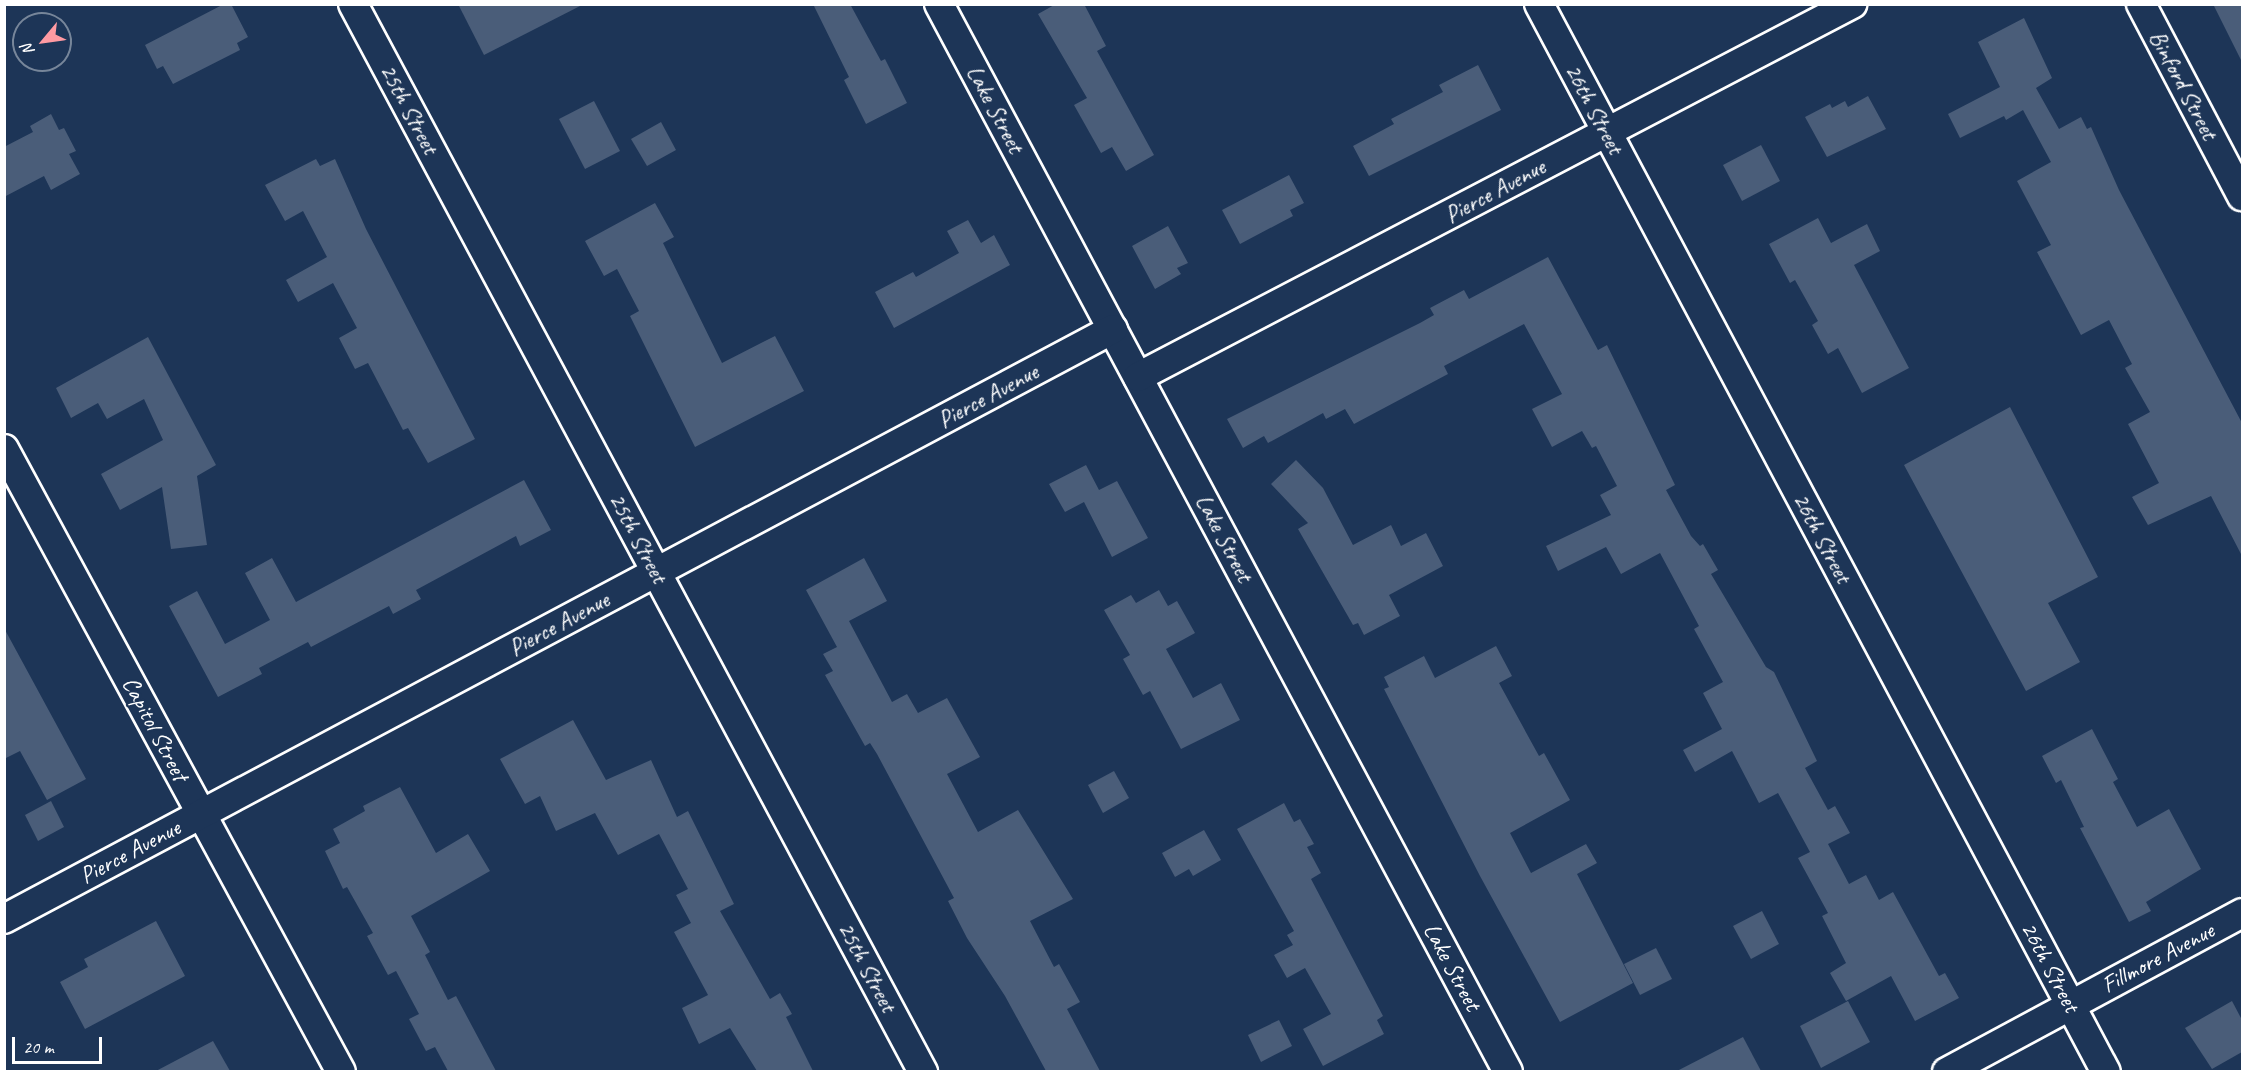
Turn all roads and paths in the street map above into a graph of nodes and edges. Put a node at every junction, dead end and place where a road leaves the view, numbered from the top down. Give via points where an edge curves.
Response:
1 (353, 4) edge
2 (939, 4) edge
3 (1539, 4) edge
4 (1852, 4) edge
5 (2141, 4) edge
6 (1606, 132) junction
7 (2242, 196) edge
8 (1113, 329) junction
9 (1138, 377) junction
10 (4, 449) edge
11 (656, 572) junction
12 (201, 814) junction
13 (2242, 913) edge
14 (4, 919) edge
15 (2070, 1004) junction
16 (341, 1071) edge
17 (923, 1071) edge
18 (1508, 1071) edge
19 (1947, 1071) edge
20 (2106, 1071) edge

1 - 11 street, 25th Street
2 - 8 street, Lake Street
3 - 6 street, 26th Street
4 - 6 street, Pierce Avenue
5 - 7 street, Binford Street
6 - 9 street, Pierce Avenue
6 - 15 street, 26th Street
8 - 9 street, Lake Street
8 - 11 street, Pierce Avenue
9 - 18 street, Lake Street
10 - 12 street, Capitol Street
11 - 12 street, Pierce Avenue
11 - 17 street, 25th Street
12 - 14 street, Pierce Avenue
12 - 16 street, Capitol Street
13 - 15 street, Fillmore Avenue
15 - 19 street, Fillmore Avenue
15 - 20 street, 26th Street

